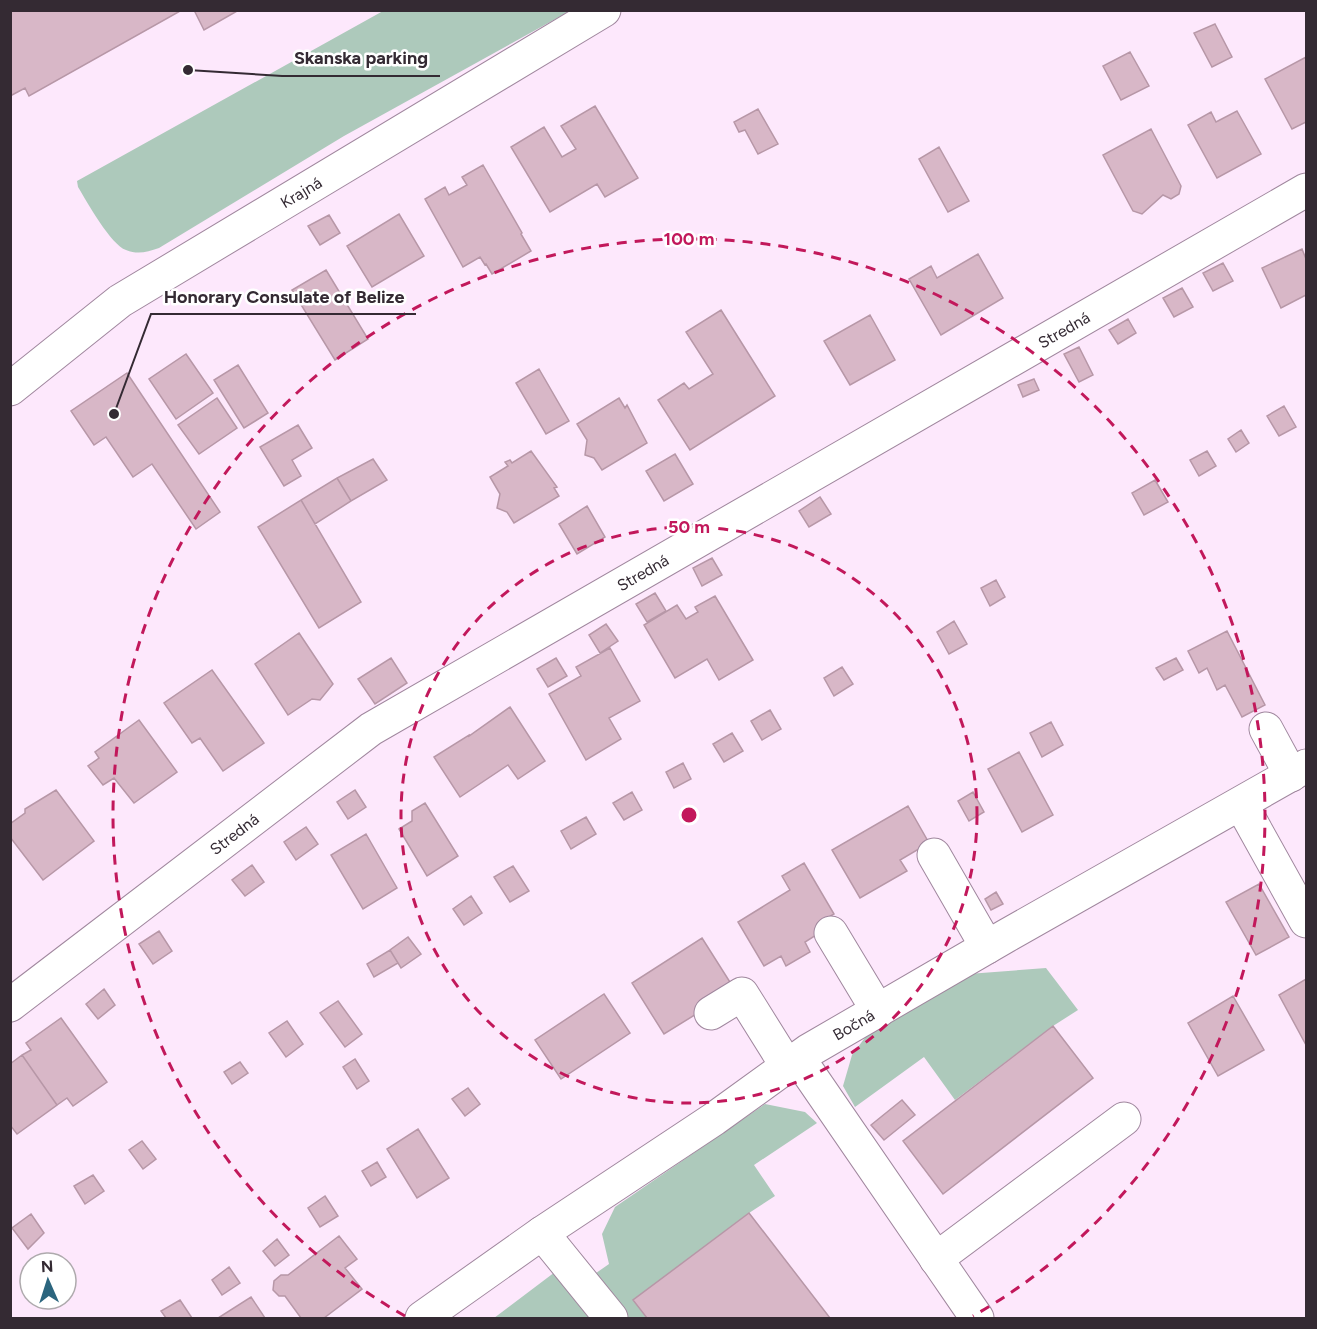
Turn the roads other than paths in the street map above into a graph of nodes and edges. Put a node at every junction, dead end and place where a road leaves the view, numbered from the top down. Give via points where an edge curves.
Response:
1 (604, 10) edge
2 (1306, 190) edge
3 (10, 389) edge
4 (1266, 729) dead end
5 (1299, 771) edge
6 (1241, 804) junction
7 (934, 855) dead end
8 (1306, 921) edge
9 (831, 933) dead end
10 (987, 947) junction
11 (10, 1005) edge
12 (878, 1011) junction
13 (711, 1013) dead end
14 (793, 1063) junction
15 (1124, 1119) dead end
16 (542, 1233) junction
17 (936, 1259) junction
18 (422, 1318) edge
19 (611, 1318) edge
20 (977, 1318) edge

1 - 3 street, Krajná via 120,300
2 - 11 street, Stredná via 371,729
4 - 5 street
5 - 6 street, Bočná
6 - 8 street
6 - 10 street, Bočná
7 - 10 street
9 - 12 street
10 - 12 street, Bočná
12 - 14 street, Bočná
13 - 14 street via 742,994
14 - 16 street, Bočná
14 - 17 street
15 - 17 street
16 - 18 street, Bočná
16 - 19 street
17 - 20 street

